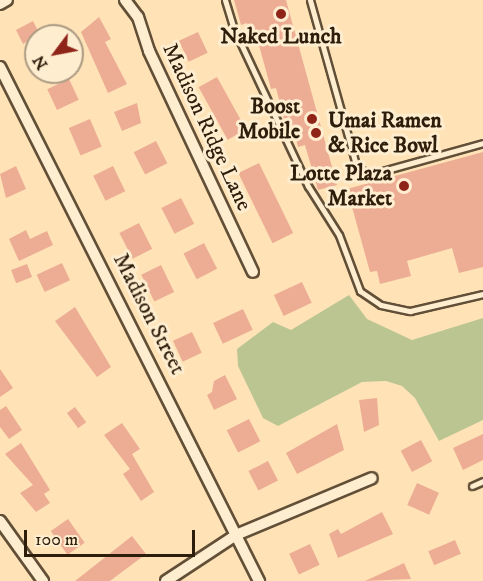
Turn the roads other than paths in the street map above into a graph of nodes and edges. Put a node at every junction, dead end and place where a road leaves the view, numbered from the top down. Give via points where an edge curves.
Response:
1 (7, 0) edge
2 (125, 0) edge
3 (225, 0) edge
4 (310, 0) edge
5 (0, 4) edge
6 (0, 67) edge
7 (483, 143) edge
8 (253, 272) dead end
9 (483, 294) edge
10 (372, 478) dead end
11 (483, 481) edge
12 (472, 486) dead end
13 (0, 521) edge
14 (236, 535) junction
15 (43, 581) edge
16 (166, 581) edge
17 (259, 581) edge

1 - 5 street
2 - 8 street, Madison Ridge Lane via 138,16 149,51
3 - 9 lane via 234,29 308,186 339,235 360,291 381,305 410,311
4 - 7 lane via 357,168 372,174
6 - 14 street, Madison Street
10 - 14 street
11 - 12 lane
13 - 15 street
14 - 16 street
14 - 17 street, Madison Street

